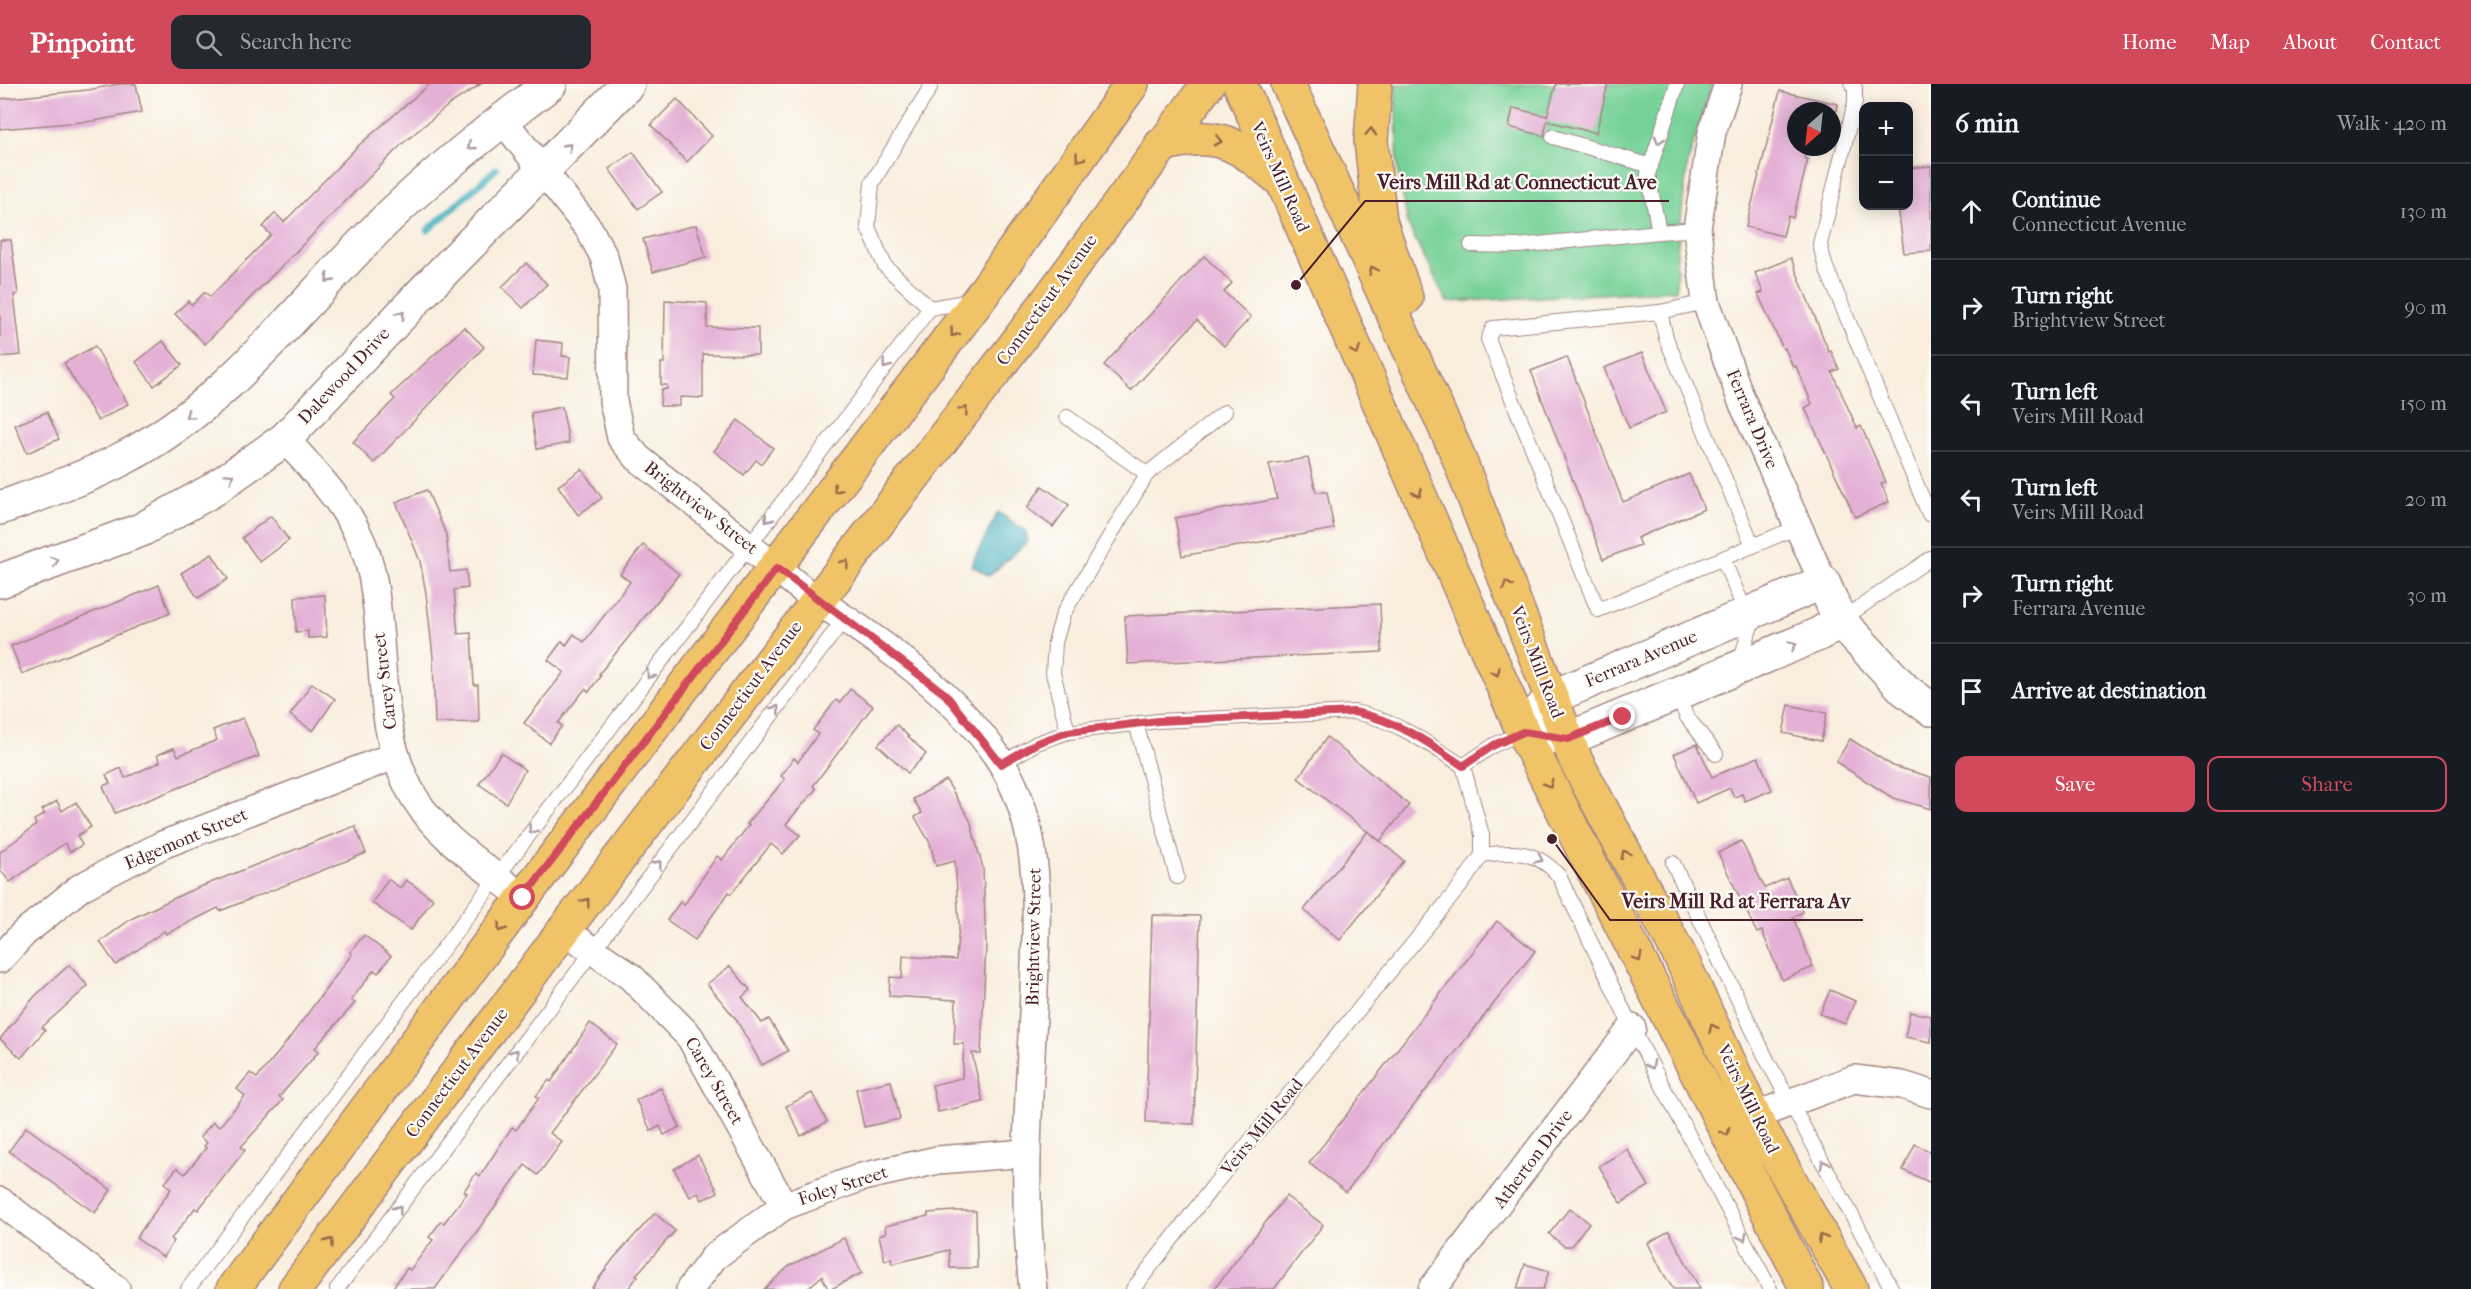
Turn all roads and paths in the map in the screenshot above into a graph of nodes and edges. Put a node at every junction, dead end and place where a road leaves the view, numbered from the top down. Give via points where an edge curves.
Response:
1 (550, 84) edge
2 (628, 84) edge
3 (1132, 84) edge
4 (1208, 84) edge
5 (1240, 84) edge
6 (1288, 84) edge
7 (1375, 84) edge
8 (1677, 84) edge
9 (1727, 84) edge
10 (1852, 84) edge
11 (930, 88) dead end
12 (1120, 97) edge
13 (502, 119) junction
14 (1552, 137) dead end
15 (1161, 145) junction
16 (1651, 166) junction
17 (544, 172) junction
18 (1282, 182) junction
19 (1697, 229) junction
20 (1659, 232) junction
21 (1471, 245) dead end
22 (979, 299) junction
23 (1706, 302) junction
24 (930, 308) junction
25 (1660, 312) junction
26 (1225, 412) dead end
27 (1067, 417) dead end
28 (285, 439) junction
29 (1456, 451) junction
30 (1146, 474) junction
31 (0, 508) edge
32 (1929, 514) dead end
33 (1798, 527) junction
34 (748, 545) junction
35 (1753, 546) junction
36 (1931, 558) edge
37 (1723, 559) junction
38 (777, 568) junction
39 (0, 581) edge
40 (1823, 582) junction
41 (816, 600) junction
42 (1748, 614) junction
43 (845, 618) junction
44 (1840, 621) junction
45 (1737, 669) junction
46 (1677, 695) junction
47 (1550, 698) junction
48 (1931, 709) edge
49 (1136, 723) junction
50 (1068, 732) junction
51 (1523, 732) junction
52 (1568, 739) junction
53 (1716, 754) dead end
54 (394, 756) junction
55 (1001, 764) junction
56 (1463, 766) junction
57 (1482, 855) junction
58 (1673, 863) dead end
59 (497, 876) junction
60 (1177, 877) dead end
61 (523, 898) junction
62 (564, 930) junction
63 (592, 950) junction
64 (0, 959) edge
65 (1632, 1028) junction
66 (1931, 1094) edge
67 (1792, 1104) junction
68 (1754, 1116) junction
69 (1027, 1153) junction
70 (0, 1201) edge
71 (784, 1206) junction
72 (1436, 1288) edge
73 (116, 1289) edge
74 (188, 1289) edge
75 (233, 1289) edge
76 (295, 1289) edge
77 (337, 1289) edge
78 (690, 1289) edge
79 (1033, 1289) edge
80 (1133, 1289) edge
81 (1770, 1289) edge
82 (1807, 1289) edge
83 (1851, 1289) edge
84 (1893, 1289) edge

1 - 13 street
17 -> 2 street, Dalewood Drive
3 - 12 main road
4 - 15 main road, Connecticut Avenue
5 - 18 main road, Veirs Mill Road
29 -> 6 main road, Veirs Mill Road
29 -> 7 main road via 1380,220 1371,141
8 -> 16 lane
9 - 19 street, Ferrara Drive via 1712,132
10 - 32 lane via 1855,102 1820,244 1825,265
11 - 24 lane via 872,183 868,227 885,266
12 -> 22 main road
13 - 17 street, Brightview Street
13 -> 31 street via 393,213 229,384 123,459
14 - 16 lane
15 -> 18 main road via 1192,137 1225,141 1251,156
41 -> 15 main road, Connecticut Avenue via 1012,349
16 - 20 lane via 1648,174
28 -> 17 street, Dalewood Drive via 420,295
17 - 34 street, Brightview Street via 589,229 604,257 612,289 614,401 621,438 638,458
18 -> 51 main road, Veirs Mill Road
19 - 20 lane
19 - 23 street, Ferrara Drive
20 - 21 lane via 1518,246
22 - 24 lane
22 -> 38 main road
23 - 25 lane
23 - 33 street, Ferrara Drive via 1742,399
24 -> 34 lane
25 - 35 lane via 1666,338
25 - 37 lane via 1493,328 1488,339 1598,610
26 - 30 lane
27 - 30 lane
39 -> 28 street, Dalewood Drive via 141,530 211,490
28 - 54 street, Carey Street via 334,492 353,522 372,574
47 -> 29 main road, Veirs Mill Road
30 - 50 lane via 1063,614 1055,643 1053,673
33 - 35 lane
33 - 40 street, Ferrara Drive
34 - 38 street, Brightview Street
34 -> 59 lane
35 - 37 lane
36 - 44 lane
37 - 42 lane
38 - 41 street, Brightview Street
38 - 61 main road
40 - 42 street, Ferrara Avenue
40 - 44 street, Ferrara Drive
41 - 43 street, Brightview Street
62 -> 41 main road, Connecticut Avenue
42 - 45 lane via 1748,641
42 - 47 street, Ferrara Avenue
43 - 55 street, Brightview Street via 945,694
63 -> 43 lane
45 -> 44 street
44 - 48 street, Ferrara Drive via 1905,690
45 - 46 street
46 - 52 street
46 - 53 lane via 1687,717
47 - 51 street, Ferrara Avenue
47 - 52 main road, Veirs Mill Road
49 - 50 lane
49 - 56 lane via 1354,712 1397,725
49 - 60 lane
50 - 55 lane via 1037,743
51 - 52 street
51 - 56 lane
51 -> 82 main road, Veirs Mill Road
68 -> 52 main road, Veirs Mill Road via 1682,960
54 - 59 street, Carey Street via 429,820
54 - 64 street, Edgemont Street via 162,845 81,887 24,933
55 - 69 street, Brightview Street via 1023,809 1035,857 1037,914
56 - 57 lane via 1482,835
57 -> 65 lane via 1514,850 1526,853 1542,859 1560,876
57 - 80 lane, Veirs Mill Road
58 - 67 lane, Veirs Mill Road
59 - 61 street, Carey Street
59 - 74 lane
61 -> 75 main road
62 - 63 street, Carey Street
76 -> 62 main road, Connecticut Avenue
63 - 71 street, Carey Street via 631,977 690,1037
77 -> 63 lane
65 - 72 street, Atherton Drive
65 -> 81 lane
66 - 67 street via 1902,1085 1854,1079
67 - 68 street
84 -> 67 lane, Veirs Mill Road
83 -> 68 main road, Veirs Mill Road
69 - 71 street, Foley Street via 938,1160 862,1177
69 - 79 street, Brightview Street via 1027,1225
70 - 73 street
71 - 78 street, Foley Street via 714,1257

